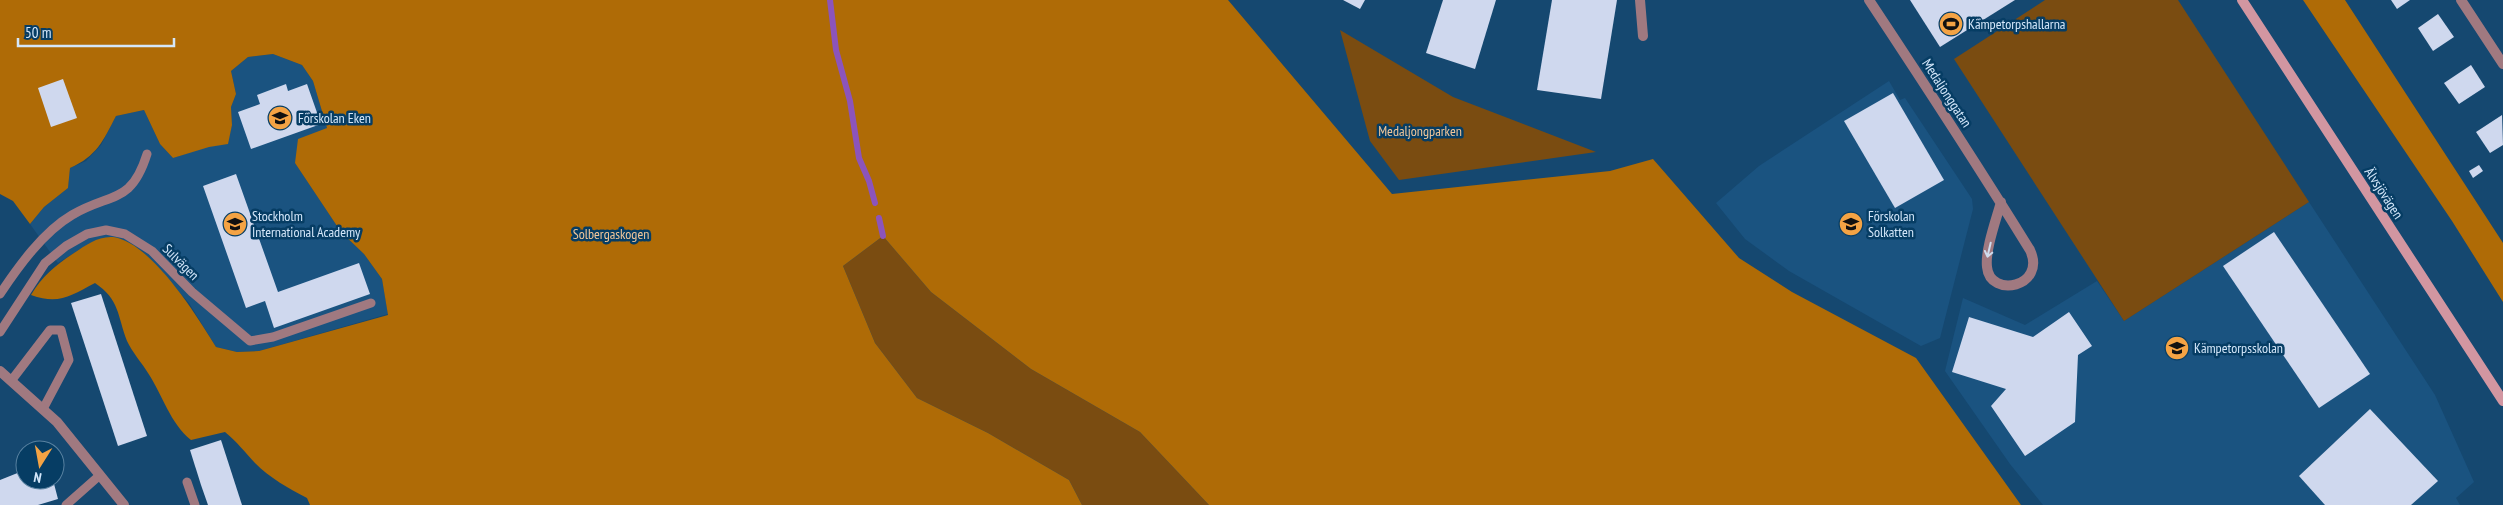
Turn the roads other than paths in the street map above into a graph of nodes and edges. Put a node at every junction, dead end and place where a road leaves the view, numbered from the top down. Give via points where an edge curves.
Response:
1 (1640, 0) edge
2 (1869, 0) edge
3 (2242, 0) edge
4 (2461, 0) edge
5 (1643, 36) dead end
6 (2503, 64) edge
7 (148, 154) dead end
8 (2000, 202) junction
9 (0, 294) edge
10 (371, 303) dead end
11 (0, 332) edge
12 (0, 371) edge
13 (11, 381) junction
14 (2503, 401) edge
15 (43, 409) junction
16 (100, 475) junction
17 (188, 482) dead end
18 (66, 505) edge
19 (124, 505) edge
20 (195, 505) edge

1 - 5 street
2 - 8 street, Medaljonggatan
3 - 14 main road, Älvsjövägen
4 - 6 street
7 - 9 lane via 130,189 71,215 38,244
8 -> 8 street, Medaljonggatan via 1987,270 1991,278 2009,287 2027,278 2034,258
10 - 11 lane, Sulvägen via 273,337 250,341 192,292 152,251 126,234 106,230 87,234 45,263
12 - 13 street
13 - 15 street
13 - 15 lane via 50,330 61,330 69,360
15 - 16 street
16 - 18 lane
16 - 19 street
17 - 20 lane

